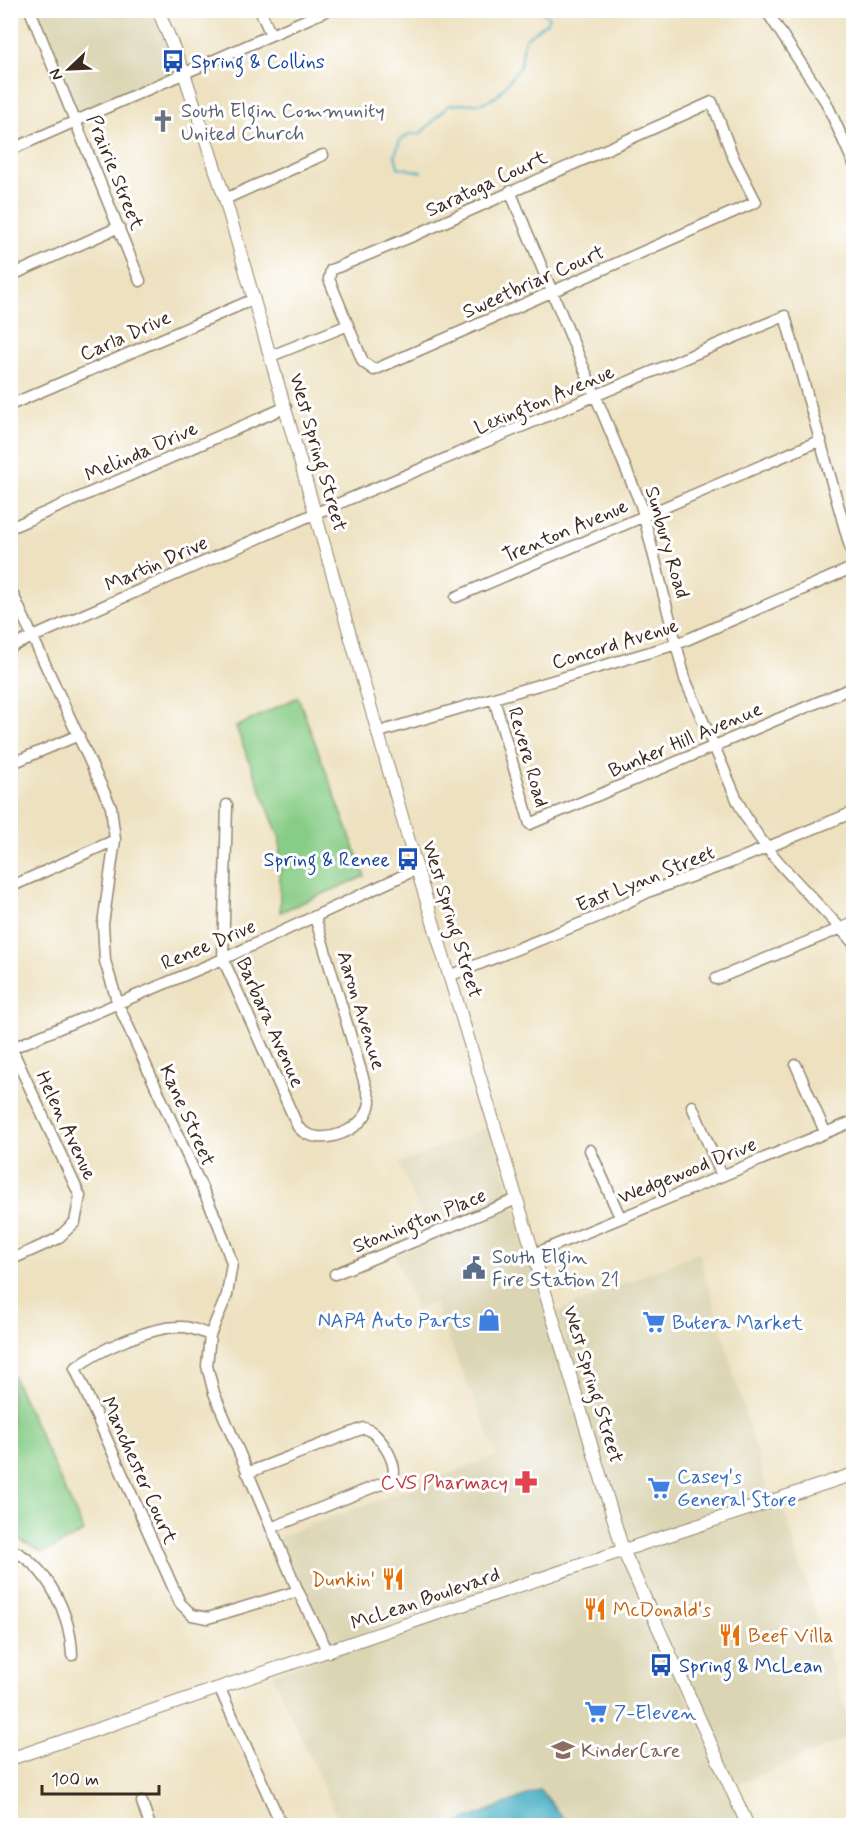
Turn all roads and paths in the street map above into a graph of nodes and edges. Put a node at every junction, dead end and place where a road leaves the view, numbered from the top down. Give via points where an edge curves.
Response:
1 (30, 10) edge
2 (158, 10) edge
3 (260, 10) edge
4 (328, 10) edge
5 (766, 10) edge
6 (271, 35) junction
7 (184, 73) junction
8 (76, 119) junction
9 (10, 150) edge
10 (323, 155) dead end
11 (854, 164) edge
12 (510, 191) junction
13 (225, 198) junction
14 (756, 202) joint
15 (119, 227) junction
16 (10, 276) edge
17 (140, 281) dead end
18 (553, 292) junction
19 (254, 299) junction
20 (346, 326) junction
21 (271, 356) junction
22 (597, 396) junction
23 (10, 405) edge
24 (286, 407) junction
25 (820, 440) junction
26 (316, 513) junction
27 (645, 516) junction
28 (10, 528) edge
29 (854, 561) edge
30 (854, 567) edge
31 (10, 588) edge
32 (456, 597) dead end
33 (32, 637) junction
34 (677, 645) junction
35 (10, 647) edge
36 (854, 687) edge
37 (494, 699) junction
38 (379, 732) junction
39 (79, 735) junction
40 (714, 747) junction
41 (10, 764) edge
42 (227, 805) dead end
43 (854, 812) edge
44 (530, 824) joint
45 (115, 840) junction
46 (768, 848) junction
47 (417, 869) junction
48 (10, 887) edge
49 (315, 916) junction
50 (854, 924) edge
51 (840, 927) junction
52 (854, 944) edge
53 (223, 959) junction
54 (449, 976) junction
55 (716, 979) dead end
56 (118, 1004) junction
57 (11, 1047) edge
58 (796, 1065) dead end
59 (692, 1106) dead end
60 (854, 1121) edge
61 (825, 1132) junction
62 (309, 1137) joint
63 (590, 1150) dead end
64 (722, 1176) junction
65 (517, 1199) junction
66 (621, 1217) junction
67 (534, 1254) junction
68 (10, 1260) edge
69 (334, 1274) dead end
70 (210, 1335) junction
71 (247, 1473) junction
72 (854, 1474) edge
73 (271, 1528) junction
74 (10, 1549) edge
75 (623, 1550) junction
76 (298, 1591) junction
77 (328, 1652) junction
78 (72, 1655) dead end
79 (220, 1689) junction
80 (10, 1760) edge
81 (142, 1802) dead end
82 (150, 1826) edge
83 (282, 1826) edge
84 (748, 1826) edge

1 - 8 street, Prairie Street
2 - 7 main road, West Spring Street
3 - 6 street
4 - 6 street
5 - 11 street via 826,102
6 - 7 street
7 - 8 street
7 - 13 main road, West Spring Street
8 - 9 street
8 - 15 street, Prairie Street
10 - 13 street
12 - 14 street, Saratoga Court via 712,102
12 - 18 street, Sunbury Road
12 - 20 street, Saratoga Court via 331,270 329,279
13 - 19 main road, West Spring Street
14 - 18 street, Sweetbriar Court
15 - 16 street
15 - 17 street, Prairie Street
18 - 20 street, Sweetbriar Court via 374,370 363,363
18 - 22 street, Sunbury Road
19 - 21 main road, West Spring Street
19 - 23 street, Carla Drive
20 - 21 street
21 - 24 main road, West Spring Street
22 - 25 street, Lexington Avenue via 785,316
22 - 26 street, Lexington Avenue
22 - 27 street, Sunbury Road
24 - 26 main road, West Spring Street
24 - 28 street, Melinda Drive
25 - 27 street, Trenton Avenue
25 - 29 street
26 - 33 street, Martin Drive
26 - 38 main road, West Spring Street
27 - 32 street, Trenton Avenue
27 - 34 street, Sunbury Road
30 - 34 street, Concord Avenue
31 - 33 street, Kane Street
33 - 35 street, Martin Drive
33 - 39 street, Kane Street
34 - 37 street, Concord Avenue
34 - 40 street, Sunbury Road via 685,679
36 - 40 street, Bunker Hill Avenue
37 - 38 street, Concord Avenue
37 - 44 street, Revere Road
38 - 47 main road, West Spring Street
39 - 41 street
39 - 45 street, Kane Street via 111,807
40 - 44 street, Bunker Hill Avenue
40 - 46 street, Sunbury Road via 746,819
42 - 53 street, Barbara Avenue
43 - 46 street, East Lynn Street
45 - 48 street
45 - 56 street, Kane Street via 103,924 105,961
46 - 51 street, Sunbury Road
46 - 54 street, East Lynn Street via 650,891 602,915
47 - 49 street, Renee Drive
47 - 54 main road, West Spring Street
49 - 53 street, Renee Drive
49 - 62 street, Aaron Avenue via 370,1101 368,1113 357,1125 324,1139
50 - 51 street
51 - 52 street, Sunbury Road
51 - 55 street
53 - 56 street, Renee Drive
53 - 62 street, Barbara Avenue via 295,1122
54 - 65 main road, West Spring Street
56 - 57 street, Renee Drive
56 - 70 street, Kane Street via 218,1223 232,1263 227,1295
57 - 68 street, Helen Avenue via 80,1196 75,1222 57,1239
58 - 61 street
59 - 64 street
60 - 61 street, Wedgewood Drive
61 - 64 street, Wedgewood Drive
63 - 66 street
64 - 66 street, Wedgewood Drive
65 - 67 main road, West Spring Street
65 - 69 street, Stonington Place
66 - 67 street, Wedgewood Drive
67 - 75 main road, West Spring Street
70 - 71 street, Kane Street via 207,1366 214,1393
70 - 76 street, Manchester Court via 184,1327 159,1329 91,1356 75,1368 180,1603 192,1615 208,1618
71 - 73 street, Kane Street
71 - 73 street via 364,1428 378,1435 394,1468 391,1480
72 - 75 main road, McLean Boulevard
73 - 76 street, Kane Street
74 - 78 street via 35,1564 47,1580 71,1633
75 - 77 main road, McLean Boulevard
75 - 84 main road, West Spring Street
76 - 77 street, Kane Street
77 - 79 main road, McLean Boulevard
79 - 80 main road, McLean Boulevard
79 - 83 street
81 - 82 street

